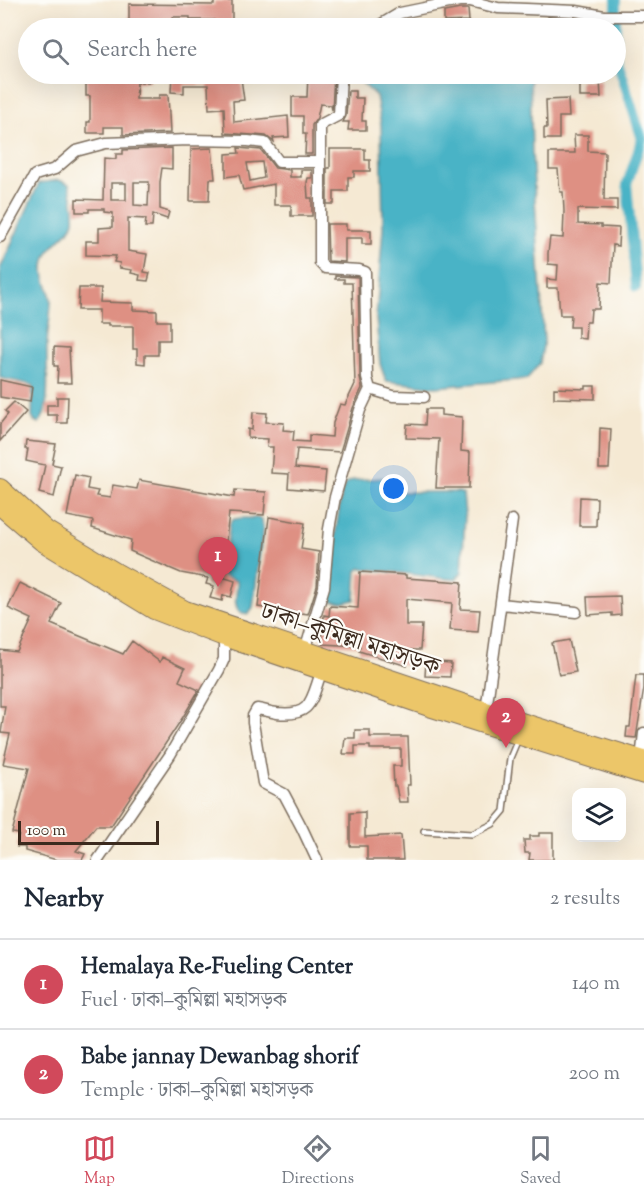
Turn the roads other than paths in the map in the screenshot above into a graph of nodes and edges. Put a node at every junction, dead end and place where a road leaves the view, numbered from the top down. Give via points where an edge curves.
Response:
1 (487, 3) edge
2 (644, 15) edge
3 (392, 18) edge
4 (341, 84) edge
5 (320, 162) junction
6 (0, 237) edge
7 (370, 389) junction
8 (424, 397) dead end
9 (0, 488) edge
10 (0, 506) edge
11 (512, 520) dead end
12 (501, 604) junction
13 (576, 612) dead end
14 (224, 637) junction
15 (305, 651) junction
16 (322, 670) junction
17 (486, 711) junction
18 (644, 733) edge
19 (520, 735) junction
20 (643, 765) edge
21 (424, 831) dead end
22 (98, 860) edge
23 (316, 860) edge

1 - 2 street via 498,8
1 - 3 street via 459,1
4 - 5 street via 339,115 320,125
5 - 6 street via 279,162 265,143 248,141 116,142 90,146 76,151 55,169 35,175
5 - 7 street via 320,263 325,268 365,272
7 - 8 street via 393,396
7 - 15 street via 360,410 333,505 324,587
9 - 15 highway, ঢাকা–কুমিল্লা মহাসড়ক via 46,530 185,610
10 - 14 highway, ঢাকা–কুমিল্লা মহাসড়ক via 41,541 154,610
11 - 12 street
12 - 13 street
12 - 17 street
14 - 16 highway, ঢাকা–কুমিল্লা মহাসড়ক
14 - 22 street via 224,659 219,670 170,755
15 - 17 highway, ঢাকা–কুমিল্লা মহাসড়ক
16 - 19 highway, ঢাকা–কুমিল্লা মহাসড়ক
16 - 23 street via 305,710 298,714 258,709 253,716 263,783 284,794
17 - 20 highway, ঢাকা–কুমিল্লা মহাসড়ক
18 - 20 street
19 - 20 highway, ঢাকা–কুমিল্লা মহাসড়ক
19 - 21 lane via 510,758 504,811 493,824 472,834

